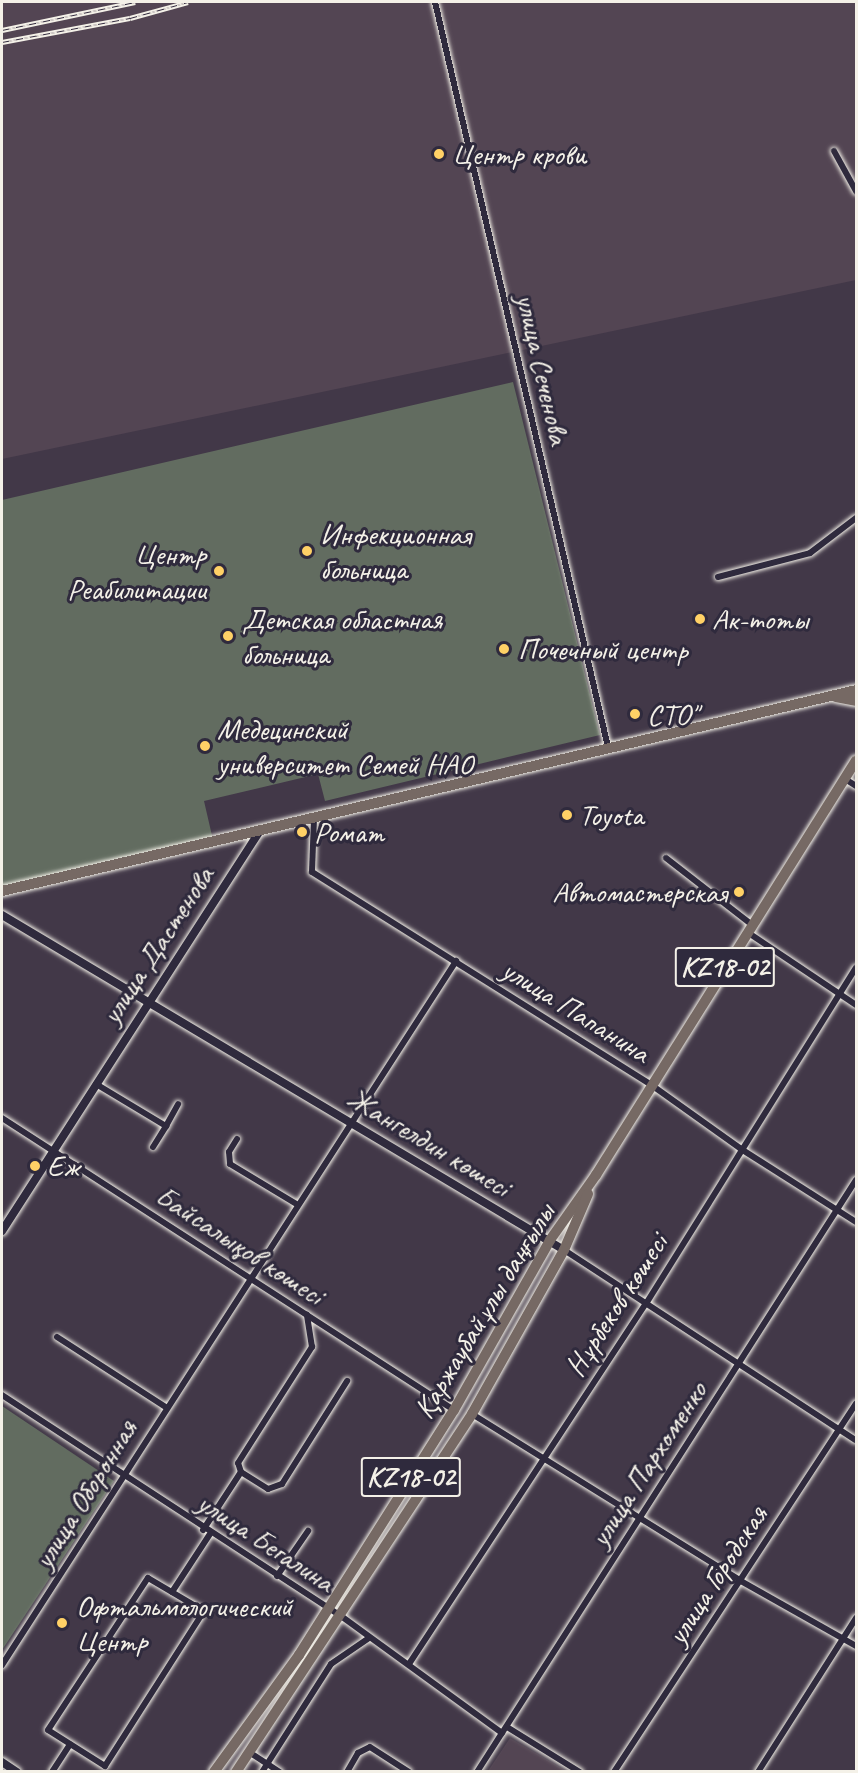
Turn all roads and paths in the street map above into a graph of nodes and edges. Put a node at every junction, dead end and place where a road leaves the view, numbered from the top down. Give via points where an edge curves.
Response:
1 (435, 2) edge
2 (834, 151) dead end
3 (856, 191) edge
4 (856, 518) edge
5 (718, 577) dead end
6 (856, 690) edge
7 (815, 699) junction
8 (856, 701) edge
9 (609, 747) junction
10 (855, 762) edge
11 (845, 779) junction
12 (856, 786) edge
13 (314, 819) junction
14 (259, 832) junction
15 (666, 858) dead end
16 (2, 891) edge
17 (2, 915) edge
18 (749, 928) junction
19 (456, 961) junction
20 (856, 968) edge
21 (840, 994) junction
22 (149, 1000) junction
23 (856, 1005) edge
24 (96, 1084) junction
25 (650, 1084) junction
26 (178, 1104) dead end
27 (2, 1118) edge
28 (351, 1123) junction
29 (166, 1126) junction
30 (237, 1139) dead end
31 (153, 1147) dead end
32 (741, 1149) junction
33 (53, 1151) junction
34 (596, 1175) junction
35 (856, 1180) edge
36 (298, 1204) junction
37 (838, 1210) junction
38 (856, 1222) edge
39 (2, 1231) edge
40 (549, 1240) junction
41 (564, 1250) junction
42 (251, 1278) junction
43 (647, 1302) junction
44 (307, 1314) junction
45 (57, 1337) dead end
46 (738, 1365) junction
47 (347, 1381) dead end
48 (2, 1395) edge
49 (856, 1404) edge
50 (167, 1408) junction
51 (454, 1410) junction
52 (472, 1413) junction
53 (840, 1430) junction
54 (856, 1440) edge
55 (542, 1457) junction
56 (241, 1472) junction
57 (123, 1474) junction
58 (640, 1516) junction
59 (203, 1530) junction
60 (308, 1531) dead end
61 (210, 1534) junction
62 (277, 1576) junction
63 (741, 1581) junction
64 (172, 1592) junction
65 (326, 1607) junction
66 (341, 1616) junction
67 (856, 1618) edge
68 (369, 1638) junction
69 (843, 1640) junction
70 (856, 1646) edge
71 (409, 1664) junction
72 (2, 1665) edge
73 (505, 1730) junction
74 (70, 1744) junction
75 (249, 1752) junction
76 (2, 1762) edge
77 (267, 1764) junction
78 (17, 1772) edge
79 (52, 1772) edge
80 (214, 1772) edge
81 (236, 1772) edge
82 (262, 1772) edge
83 (280, 1772) edge
84 (347, 1772) edge
85 (409, 1772) edge
86 (477, 1772) edge
87 (580, 1772) edge
88 (614, 1772) edge
89 (758, 1772) edge

1 - 9 street, улица Сеченова
2 - 3 street
4 - 5 street via 810,553
6 - 7 highway
7 - 8 highway via 845,697
7 - 9 highway
9 - 13 highway
10 - 11 highway, Қаржаубайұлы даңғылы / KZ18-02
11 - 12 street
11 - 18 highway, Қаржаубайұлы даңғылы / KZ18-02
13 - 14 highway
13 - 19 street, улица Папанина via 312,872
14 - 16 highway
14 - 22 street, улица Дастенова
15 - 18 street
17 - 22 street, Жангелдин көшесі
18 - 21 street
18 - 25 highway, Қаржаубайұлы даңғылы / KZ18-02
19 - 25 street, улица Папанина
19 - 28 street, улица Оборонная
20 - 21 street, Нұрбеков көшесі
21 - 23 street
21 - 32 street, Нұрбеков көшесі
22 - 24 street, улица Дастенова
22 - 28 street, Жангелдин көшесі
24 - 29 street
24 - 33 street, улица Дастенова
25 - 32 street, улица Папанина
25 - 34 highway, Қаржаубайұлы даңғылы / KZ18-02
26 - 29 street
27 - 33 street, Байсалықов көшесі
28 - 36 street, улица Оборонная
28 - 40 street, Жангелдин көшесі
29 - 31 street
30 - 36 street via 229,1152 230,1164
32 - 37 street, улица Папанина
32 - 43 street, Нұрбеков көшесі
33 - 39 street, улица Дастенова
33 - 42 street, Байсалықов көшесі
34 - 40 highway, Қаржаубайұлы даңғылы / KZ18-02
34 - 41 highway, Қаржаубайұлы даңғылы / KZ18-02
35 - 37 street, улица Пархоменко
36 - 42 street, улица Оборонная
37 - 38 street, улица Папанина
37 - 46 street, улица Пархоменко
40 - 41 street, Жангелдин көшесі
40 - 51 highway, Қаржаубайұлы даңғылы / KZ18-02
41 - 43 street, Жангелдин көшесі
41 - 52 highway, Қаржаубайұлы даңғылы / KZ18-02
42 - 44 street, Байсалықов көшесі
42 - 50 street, улица Оборонная
43 - 46 street, Жангелдин көшесі
43 - 55 street, Нұрбеков көшесі
44 - 51 street, Байсалықов көшесі
44 - 56 street via 312,1347 238,1464
45 - 50 street, улица Оборонная
46 - 53 street, Жангелдин көшесі
46 - 58 street, улица Пархоменко
47 - 56 street via 282,1484 268,1489
48 - 57 street, улица Бегалина
49 - 53 street, улица Городская
50 - 57 street, улица Оборонная
51 - 65 highway, Қаржаубайұлы даңғылы / KZ18-02
52 - 55 street
52 - 66 highway, Қаржаубайұлы даңғылы / KZ18-02
53 - 54 street, Жангелдин көшесі
53 - 63 street, улица Городская
55 - 58 street
55 - 71 street, Нұрбеков көшесі
56 - 59 street
57 - 59 street, улица Бегалина
57 - 72 street, улица Оборонная
58 - 63 street
58 - 73 street, улица Пархоменко
59 - 61 street, улица Бегалина
60 - 62 street
61 - 62 street, улица Бегалина
61 - 64 street
62 - 65 street, улица Бегалина
63 - 69 street
63 - 88 street, улица Городская
64 - 74 street via 148,1578 48,1730
64 - 74 street via 204,1611 105,1766
65 - 66 street, улица Бегалина
65 - 80 highway, Қаржаубайұлы даңғылы / KZ18-02 via 298,1655
66 - 68 street, улица Бегалина
66 - 75 highway, Қаржаубайұлы даңғылы / KZ18-02
67 - 69 street
68 - 71 street, улица Бегалина
68 - 77 street via 331,1664
69 - 70 street
69 - 89 street
71 - 73 street, улица Бегалина
73 - 86 street, улица Пархоменко
73 - 87 street, улица Бегалина
74 - 79 street
75 - 77 street
75 - 81 highway, Қаржаубайұлы даңғылы / KZ18-02
76 - 78 street
77 - 82 street
77 - 83 street
84 - 85 street via 358,1753 370,1747

